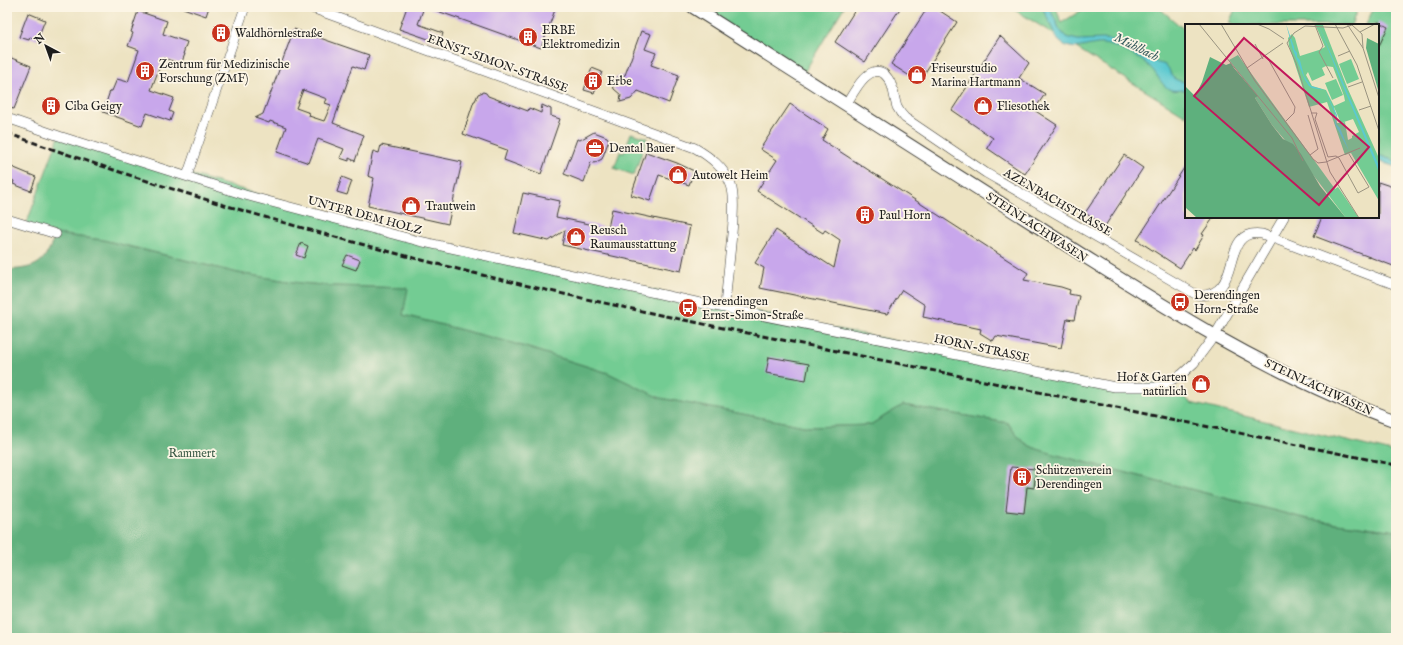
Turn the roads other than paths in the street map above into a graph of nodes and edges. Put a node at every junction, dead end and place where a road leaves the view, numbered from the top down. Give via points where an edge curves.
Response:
1 (245, 7) edge
2 (309, 7) edge
3 (693, 7) edge
4 (846, 105) junction
5 (7, 118) edge
6 (186, 176) junction
7 (1283, 218) edge
8 (7, 219) edge
9 (56, 234) dead end
10 (1272, 238) junction
11 (1396, 285) edge
12 (725, 307) junction
13 (1215, 335) junction
14 (1396, 421) edge

1 - 6 street
2 - 12 street, ERNST-SIMON-STRASSE via 695,148 709,156 722,168 734,200
3 - 4 street, STEINLACHWASEN
4 - 10 street, AZENBACHSTRASSE via 866,76 877,71 887,77 897,108 905,118 986,173 1197,295 1206,296 1215,292 1224,283 1234,249 1241,238 1256,233
4 - 13 street, STEINLACHWASEN via 1094,263
5 - 6 street, UNTER DEM HOLZ
6 - 12 street, UNTER DEM HOLZ via 245,195 419,241
7 - 10 street, HORN-STRASSE
8 - 9 street
10 - 11 street
10 - 13 street, HORN-STRASSE
12 - 13 street, HORN-STRASSE via 1115,387 1155,387 1169,382 1194,363
13 - 14 street, STEINLACHWASEN via 1314,387

